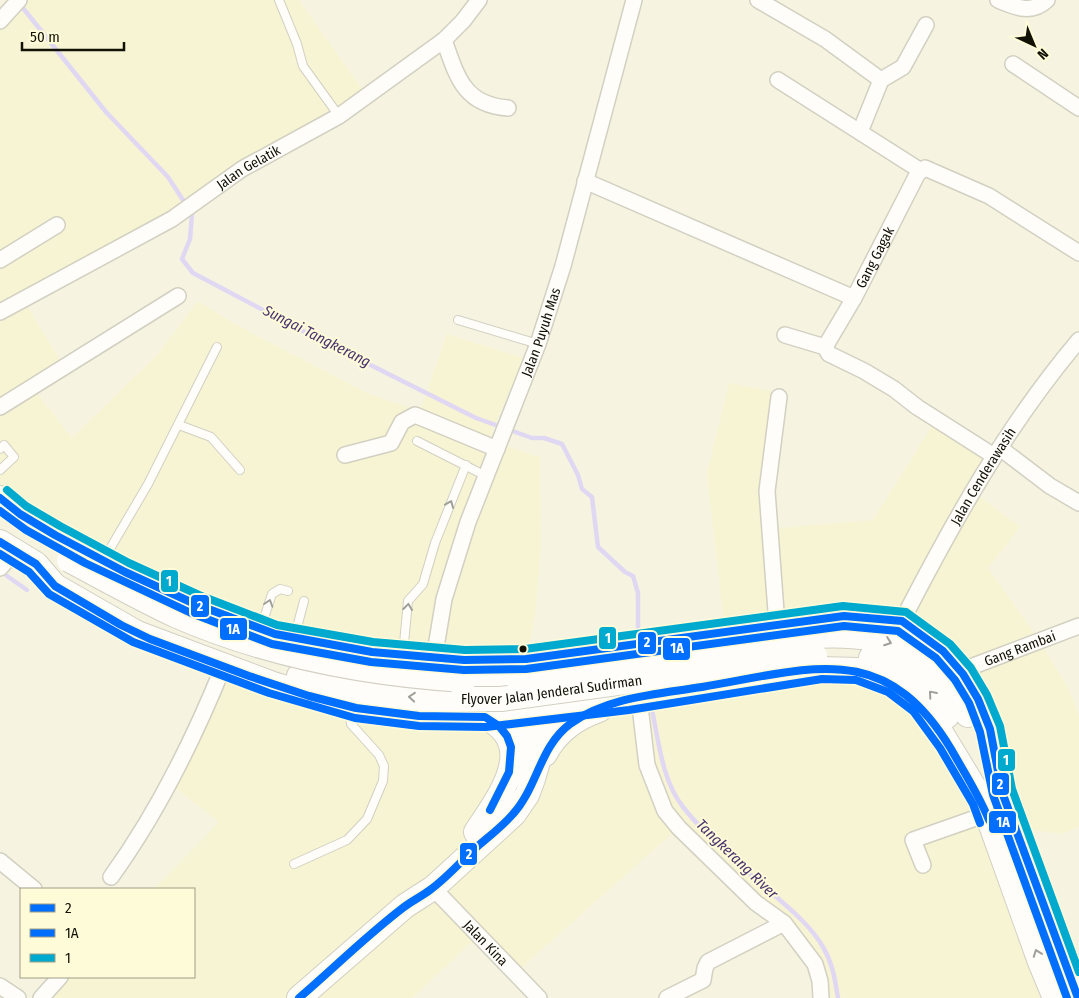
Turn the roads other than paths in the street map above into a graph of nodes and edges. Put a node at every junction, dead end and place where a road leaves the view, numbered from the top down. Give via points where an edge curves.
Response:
1 (19, 0) edge
2 (279, 0) edge
3 (479, 0) edge
4 (634, 0) edge
5 (758, 0) edge
6 (998, 0) edge
7 (1047, 0) edge
8 (2, 18) edge
9 (926, 25) dead end
10 (444, 40) junction
11 (1013, 64) dead end
12 (778, 80) dead end
13 (881, 80) junction
14 (508, 108) dead end
15 (1079, 108) edge
16 (339, 116) junction
17 (860, 132) junction
18 (921, 170) junction
19 (585, 181) junction
20 (57, 225) dead end
21 (1079, 253) edge
22 (0, 260) edge
23 (178, 296) dead end
24 (854, 298) junction
25 (0, 312) edge
26 (458, 320) dead end
27 (785, 335) dead end
28 (1079, 340) edge
29 (538, 344) junction
30 (217, 347) dead end
31 (825, 347) junction
32 (778, 397) dead end
33 (0, 407) edge
34 (179, 425) junction
35 (417, 441) dead end
36 (499, 444) junction
37 (0, 449) edge
38 (997, 452) junction
39 (345, 455) dead end
40 (466, 465) junction
41 (0, 470) edge
42 (240, 470) dead end
43 (486, 476) junction
44 (1079, 503) edge
45 (9, 505) edge
46 (5, 554) edge
47 (102, 561) junction
48 (36, 564) junction
49 (66, 566) junction
50 (288, 591) dead end
51 (304, 601) dead end
52 (902, 621) junction
53 (777, 625) junction
54 (1079, 626) edge
55 (261, 629) junction
56 (294, 638) junction
57 (668, 641) junction
58 (403, 656) junction
59 (551, 656) junction
60 (434, 659) junction
61 (526, 659) junction
62 (223, 667) junction
63 (960, 671) junction
64 (673, 692) junction
65 (633, 699) junction
66 (348, 706) junction
67 (553, 709) junction
68 (528, 712) junction
69 (427, 716) junction
70 (485, 717) junction
71 (534, 779) junction
72 (989, 793) junction
73 (476, 832) junction
74 (0, 861) edge
75 (294, 864) dead end
76 (923, 865) dead end
77 (111, 877) dead end
78 (33, 888) edge
79 (433, 888) junction
80 (405, 906) junction
81 (784, 923) junction
82 (59, 978) edge
83 (0, 986) edge
84 (534, 996) edge
85 (18, 998) edge
86 (41, 998) edge
87 (298, 998) edge
88 (667, 998) edge
89 (821, 998) edge
90 (1055, 998) edge
91 (1078, 998) edge

1 - 8 street
2 - 16 lane via 303,66
3 - 10 street, Jalan Gelatik
4 - 19 street, Jalan Puyuh Mas
5 - 13 street via 826,39
6 - 7 street via 1017,8 1031,9
9 - 13 street via 903,67
10 - 14 street via 454,68 469,93 484,103
10 - 16 street, Jalan Gelatik
11 - 15 street
12 - 17 street
13 - 17 street
16 - 25 street, Jalan Gelatik via 242,169 172,219
17 - 18 street
18 - 21 street via 930,168 988,196
18 - 24 street, Gang Gagak
19 - 24 street, Gang Gagak
19 - 29 street, Jalan Puyuh Mas via 564,266
20 - 22 street
23 - 33 street
24 - 31 street
26 - 29 lane
27 - 31 street
28 - 38 street, Jalan Cenderawasih via 1043,381
29 - 36 street, Jalan Puyuh Mas
30 - 34 lane
31 - 38 street via 829,354 864,371 917,407
32 - 53 street via 767,491
34 - 42 lane via 211,437
34 - 47 lane
35 - 40 lane
36 - 39 street via 414,415 402,422 388,444
36 - 43 street, Jalan Puyuh Mas
37 - 41 lane via 4,446 14,457
38 - 44 street
38 - 52 street, Jalan Cenderawasih via 950,529
40 - 43 lane
58 -> 40 lane via 408,601 423,584 435,543
43 - 60 street, Jalan Puyuh Mas via 444,599
45 - 47 main road
45 - 49 main road via 28,531
46 - 48 main road
47 - 55 main road via 185,601
48 - 49 main road
48 - 62 main road via 51,583 121,625
49 - 72 main road, Flyover Jalan Jenderal Sudirman, bridge via 230,635 310,659 427,678 516,677 828,634 880,639 922,658 947,681 975,727
55 -> 50 lane via 272,594 280,589
51 - 56 lane
52 - 53 main road via 844,616
52 - 63 main road via 943,651
53 - 57 main road
54 - 63 street, Gang Rambai
55 - 56 main road
56 - 58 main road
57 - 59 main road
57 - 64 main road via 652,652 621,657 614,664 612,673 620,685 631,687 657,683
58 - 60 main road
59 - 61 main road
59 - 67 main road
60 - 61 main road
60 - 69 main road via 446,670 458,674 464,691 459,703
61 - 68 main road
62 - 66 main road
62 - 77 street via 168,789 139,839
63 - 72 main road via 978,699 990,729
64 - 65 main road
72 -> 64 main road via 920,704 893,683 876,675 848,669 821,669
65 - 67 main road
65 - 71 main road via 587,714 569,724 546,751
65 - 81 street via 647,765 665,811 756,903
69 -> 66 main road
66 - 75 lane via 351,724 384,766 383,781 367,819 347,840
67 - 68 main road
67 - 71 main road
68 - 70 main road
68 - 73 main road via 520,779 506,801
69 - 70 main road
70 - 73 main road via 505,730 509,737 511,761 505,787
71 - 79 main road via 514,814
72 - 76 street via 912,840
90 -> 72 main road via 1040,962
72 - 91 main road
73 - 80 main road via 425,880
74 - 78 street
79 - 80 main road
79 - 84 street, Jalan Kina
80 - 87 main road
81 - 88 street via 708,962 703,980
81 - 89 street via 815,964
82 - 86 street
83 - 85 street

